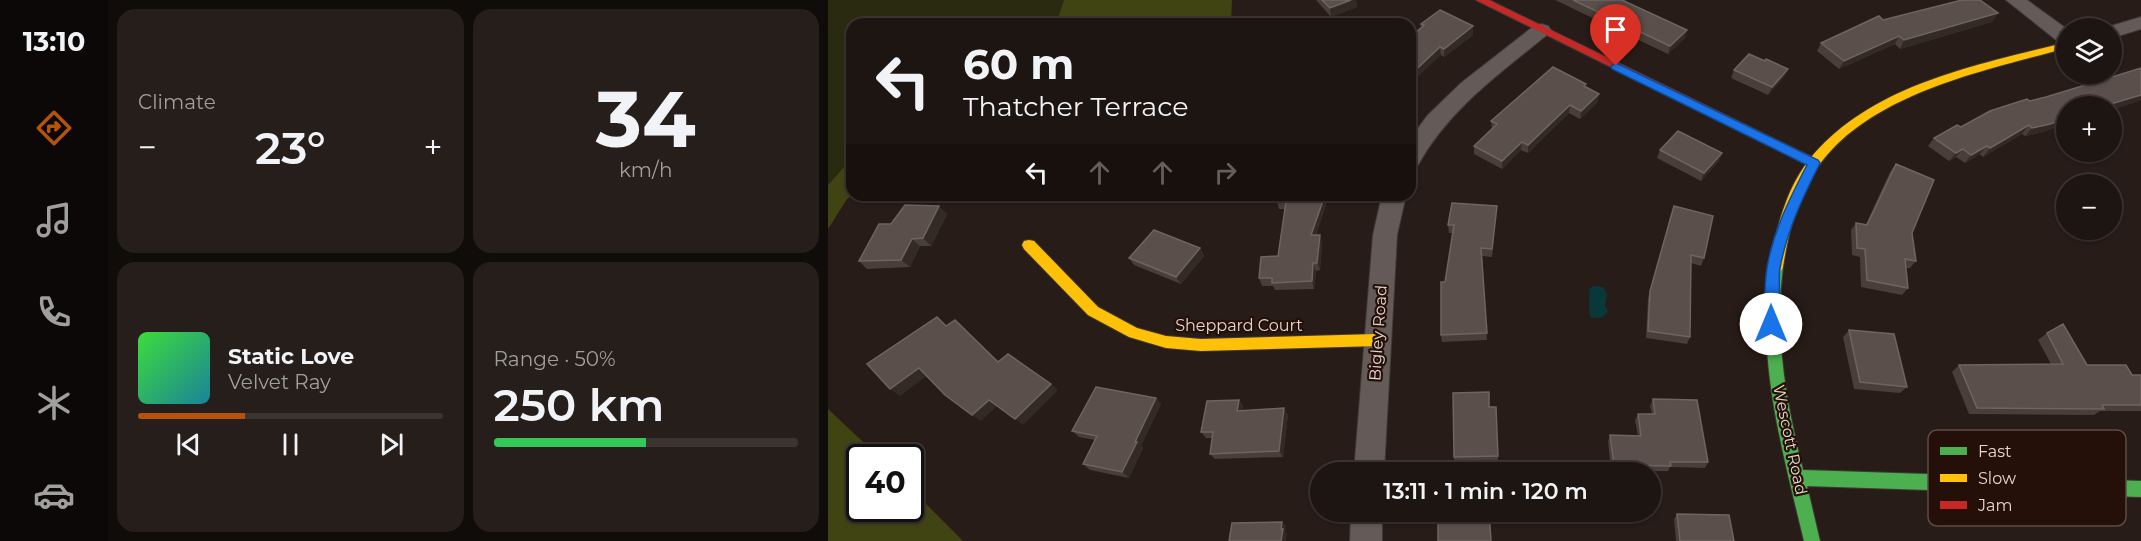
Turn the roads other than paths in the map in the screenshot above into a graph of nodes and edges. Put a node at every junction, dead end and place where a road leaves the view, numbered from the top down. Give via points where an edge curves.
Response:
1 (1481, 0) edge
2 (2015, 0) edge
3 (2141, 23) edge
4 (2122, 29) edge
5 (1541, 30) junction
6 (2056, 31) edge
7 (2056, 48) edge
8 (1416, 149) edge
9 (1814, 163) junction
10 (1393, 201) edge
11 (1029, 244) dead end
12 (1377, 340) junction
13 (1370, 462) edge
14 (1797, 477) junction
15 (1928, 482) edge
16 (2126, 488) edge
17 (2141, 489) edge
18 (1367, 522) edge
19 (1366, 541) edge
20 (1812, 541) edge

1 - 5 street
2 - 6 street
3 - 4 street
5 - 8 street via 1449,105
5 - 9 street
7 - 9 street, Wescott Road via 1939,82 1900,98 1847,131
9 - 14 street, Wescott Road via 1781,235 1770,302 1778,382
10 - 12 street, Bigley Road via 1385,235
11 - 12 street, Sheppard Court via 1094,311 1134,333 1166,342 1201,345
12 - 13 street, Bigley Road
14 - 15 street
14 - 20 street, Wescott Road
16 - 17 street
18 - 19 street

